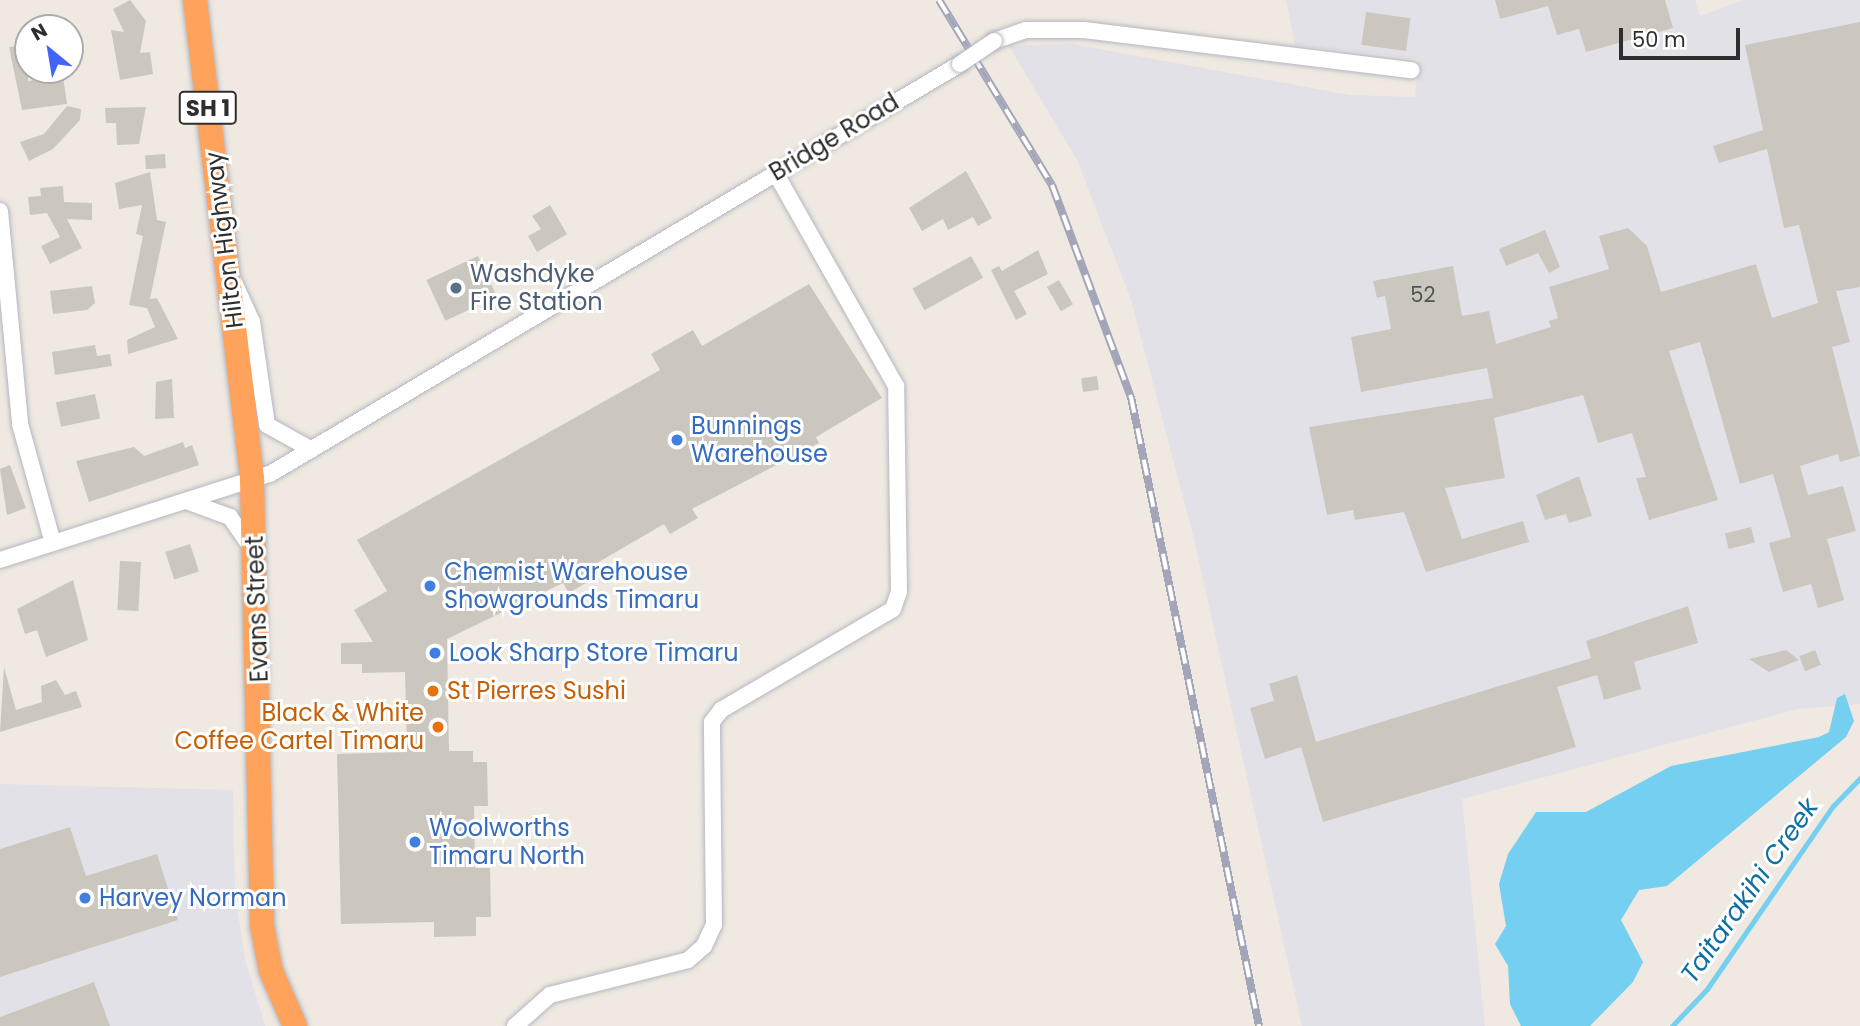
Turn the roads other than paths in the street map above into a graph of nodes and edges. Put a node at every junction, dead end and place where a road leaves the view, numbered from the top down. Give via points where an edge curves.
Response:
1 (195, 0) edge
2 (1412, 70) dead end
3 (775, 172) junction
4 (0, 211) edge
5 (227, 266) junction
6 (312, 450) junction
7 (252, 481) junction
8 (187, 501) junction
9 (53, 543) junction
10 (257, 557) junction
11 (0, 560) edge
12 (295, 1026) edge
13 (515, 1026) edge

1 - 5 highway, Hilton Highway / SH 1
2 - 3 street, Bridge Road, bridge via 1084,30 1026,30 994,41
3 - 6 street, Bridge Road
3 - 13 street via 896,386 899,592 893,609 722,710 712,722 714,925 704,946 688,960 550,995
4 - 9 street via 20,424
5 - 6 street via 252,321 267,425
5 - 7 highway, Hilton Highway / SH 1
6 - 7 street, Bridge Road
7 - 8 street, Bridge Road
7 - 10 highway, Evans Street / SH 1
8 - 9 street, Bridge Road
8 - 10 street via 230,517
9 - 11 street, Bridge Road
10 - 12 highway, Evans Street / SH 1 via 262,926 271,971

